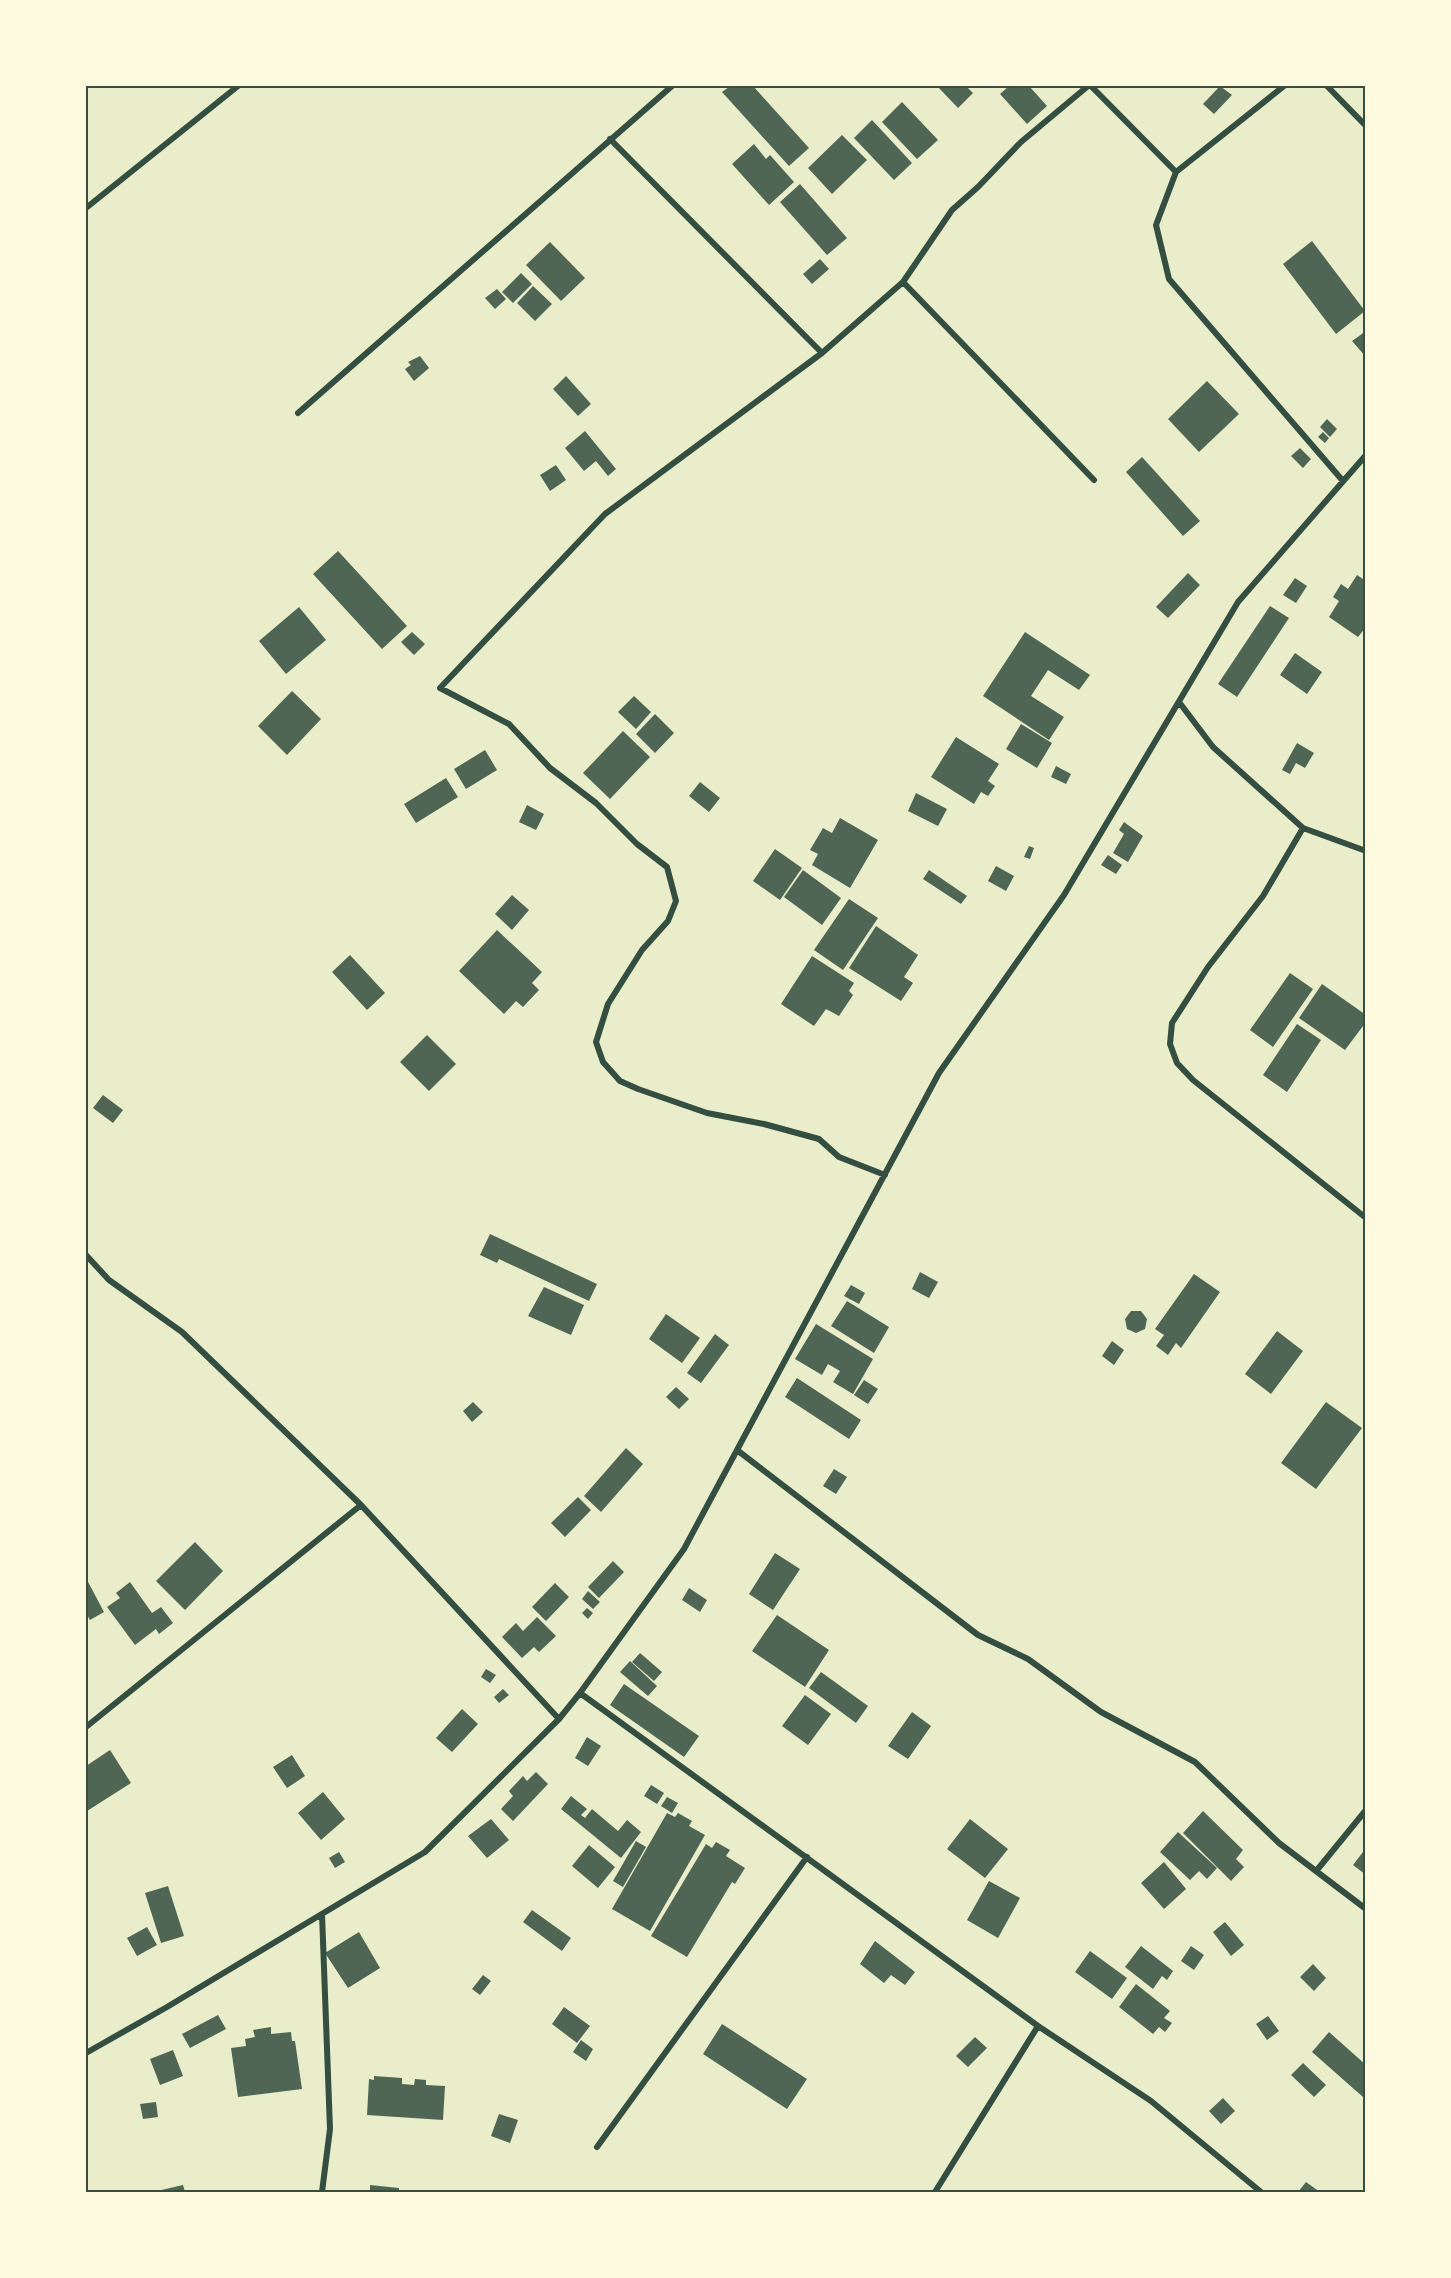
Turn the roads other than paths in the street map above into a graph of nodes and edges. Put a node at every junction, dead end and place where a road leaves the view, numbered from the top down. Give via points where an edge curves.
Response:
1 (238, 86) edge
2 (672, 86) edge
3 (1090, 86) edge
4 (1284, 86) edge
5 (1327, 86) edge
6 (1365, 126) edge
7 (610, 139) junction
8 (1176, 172) junction
9 (86, 208) edge
10 (903, 282) junction
11 (822, 353) junction
12 (297, 413) dead end
13 (1365, 456) edge
14 (1094, 480) dead end
15 (1343, 481) junction
16 (1179, 702) junction
17 (1303, 828) junction
18 (1365, 851) edge
19 (885, 1175) junction
20 (1365, 1218) edge
21 (86, 1255) edge
22 (737, 1450) junction
23 (361, 1506) junction
24 (580, 1693) junction
25 (559, 1719) junction
26 (86, 1726) edge
27 (1365, 1810) edge
28 (807, 1857) junction
29 (1317, 1870) junction
30 (1365, 1910) edge
31 (322, 1914) junction
32 (1038, 2026) junction
33 (86, 2053) edge
34 (597, 2147) dead end
35 (322, 2193) edge
36 (936, 2193) edge
37 (1261, 2193) edge

1 - 9 street
2 - 7 street
3 - 8 street
3 - 10 street via 1021,142 952,210
4 - 8 street
5 - 6 street
7 - 11 street
7 - 12 street
8 - 15 street via 1156,225 1169,279
10 - 11 street
10 - 14 street
11 - 19 street via 605,514 440,688 510,724 550,768 667,867 676,901 668,921 642,950 608,1004 596,1042 603,1062 620,1081 707,1113 819,1139 838,1157
13 - 15 street
15 - 16 street via 1238,602
16 - 17 street via 1213,747
16 - 19 street via 1064,895 939,1073
17 - 18 street
17 - 20 street via 1263,896 1208,967 1172,1023 1170,1044 1177,1063 1193,1080
19 - 22 street
21 - 23 street via 109,1280 183,1332
22 - 24 street via 684,1549
22 - 29 street via 978,1635 1028,1659 1101,1712 1195,1762 1279,1843
23 - 25 street
23 - 26 street
24 - 25 street
24 - 28 street
25 - 31 street via 425,1852
27 - 29 street
28 - 32 street
28 - 34 street
29 - 30 street
31 - 33 street
31 - 35 street via 330,2130
32 - 36 street
32 - 37 street via 1151,2101

